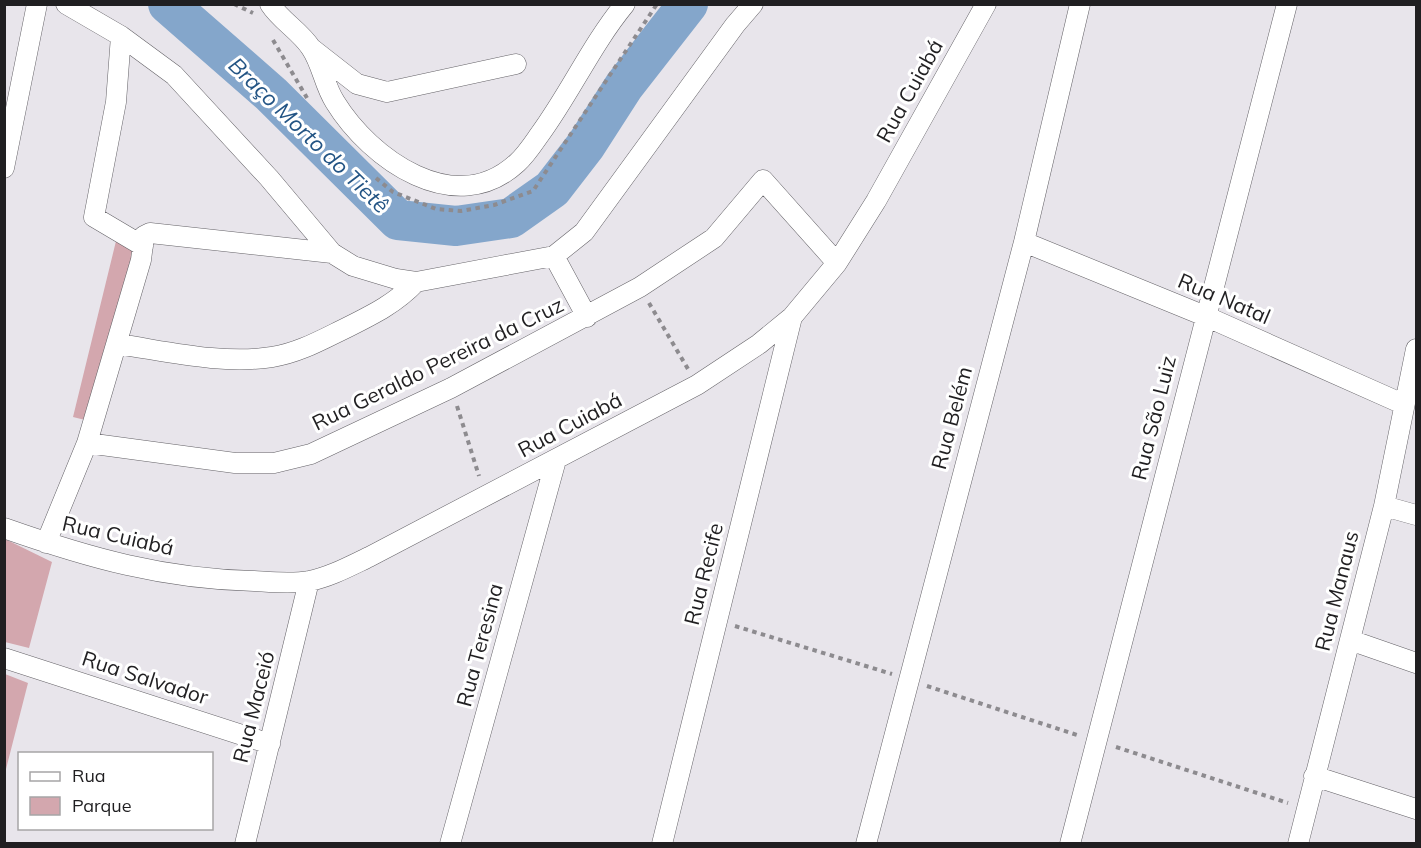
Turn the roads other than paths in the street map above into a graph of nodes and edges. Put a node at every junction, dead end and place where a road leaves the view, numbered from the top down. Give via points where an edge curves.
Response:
1 (37, 4) edge
2 (66, 4) edge
3 (625, 4) edge
4 (753, 4) edge
5 (986, 4) edge
6 (1080, 4) edge
7 (1287, 4) edge
8 (270, 8) edge
9 (121, 36) junction
10 (311, 48) junction
11 (516, 64) dead end
12 (4, 168) edge
13 (147, 239) junction
14 (1024, 242) junction
15 (332, 253) junction
16 (554, 256) junction
17 (837, 262) junction
18 (406, 280) junction
19 (792, 316) junction
20 (1204, 316) junction
21 (587, 317) junction
22 (117, 344) junction
23 (1416, 349) edge
24 (1414, 375) edge
25 (1404, 404) junction
26 (87, 443) junction
27 (556, 460) junction
28 (1384, 506) junction
29 (1416, 515) edge
30 (4, 528) edge
31 (46, 543) junction
32 (309, 581) junction
33 (1350, 640) junction
34 (4, 658) edge
35 (1416, 663) edge
36 (270, 744) junction
37 (1314, 776) junction
38 (1416, 809) edge
39 (245, 843) edge
40 (450, 843) edge
41 (662, 843) edge
42 (866, 843) edge
43 (1070, 843) edge
44 (1298, 843) edge

1 - 12 street
2 - 9 street
3 - 10 street via 518,163 500,175 463,186 427,181 375,149 335,103
4 - 16 street via 584,232
5 - 17 street, Rua Cuiabá via 876,201
6 - 14 street, Rua Belém
7 - 20 street, Rua São Luiz
8 - 10 street
9 - 13 street via 116,102 94,217
9 - 15 street via 174,75
10 - 11 street via 357,84 387,92
13 - 15 street
13 - 22 street
14 - 20 street, Rua Natal
14 - 42 street, Rua Belém
15 - 18 street via 353,266
16 - 18 street
16 - 21 street
17 - 19 street, Rua Cuiabá
17 - 21 street, Rua Geraldo Pereira da Cruz via 764,180 714,238
18 - 22 street via 398,300 381,310 310,345 271,357 218,357
19 - 27 street, Rua Cuiabá via 759,344 697,385
19 - 41 street, Rua Recife
20 - 25 street, Rua Natal
20 - 43 street, Rua São Luiz
21 - 26 street, Rua Geraldo Pereira da Cruz via 451,388 311,454 274,463 235,463
22 - 26 street
23 - 24 street, Rua Manaus
24 - 25 street, Rua Manaus
25 - 28 street, Rua Manaus
26 - 31 street
27 - 32 street, Rua Cuiabá via 359,562
27 - 40 street, Rua Teresina
28 - 29 street
28 - 33 street, Rua Manaus
30 - 31 street, Rua Cuiabá
31 - 32 street, Rua Cuiabá via 127,567 173,574 236,581
32 - 36 street, Rua Maceió
33 - 35 street
33 - 37 street, Rua Manaus
34 - 36 street, Rua Salvador
36 - 39 street, Rua Maceió
37 - 38 street
37 - 44 street, Rua Manaus

